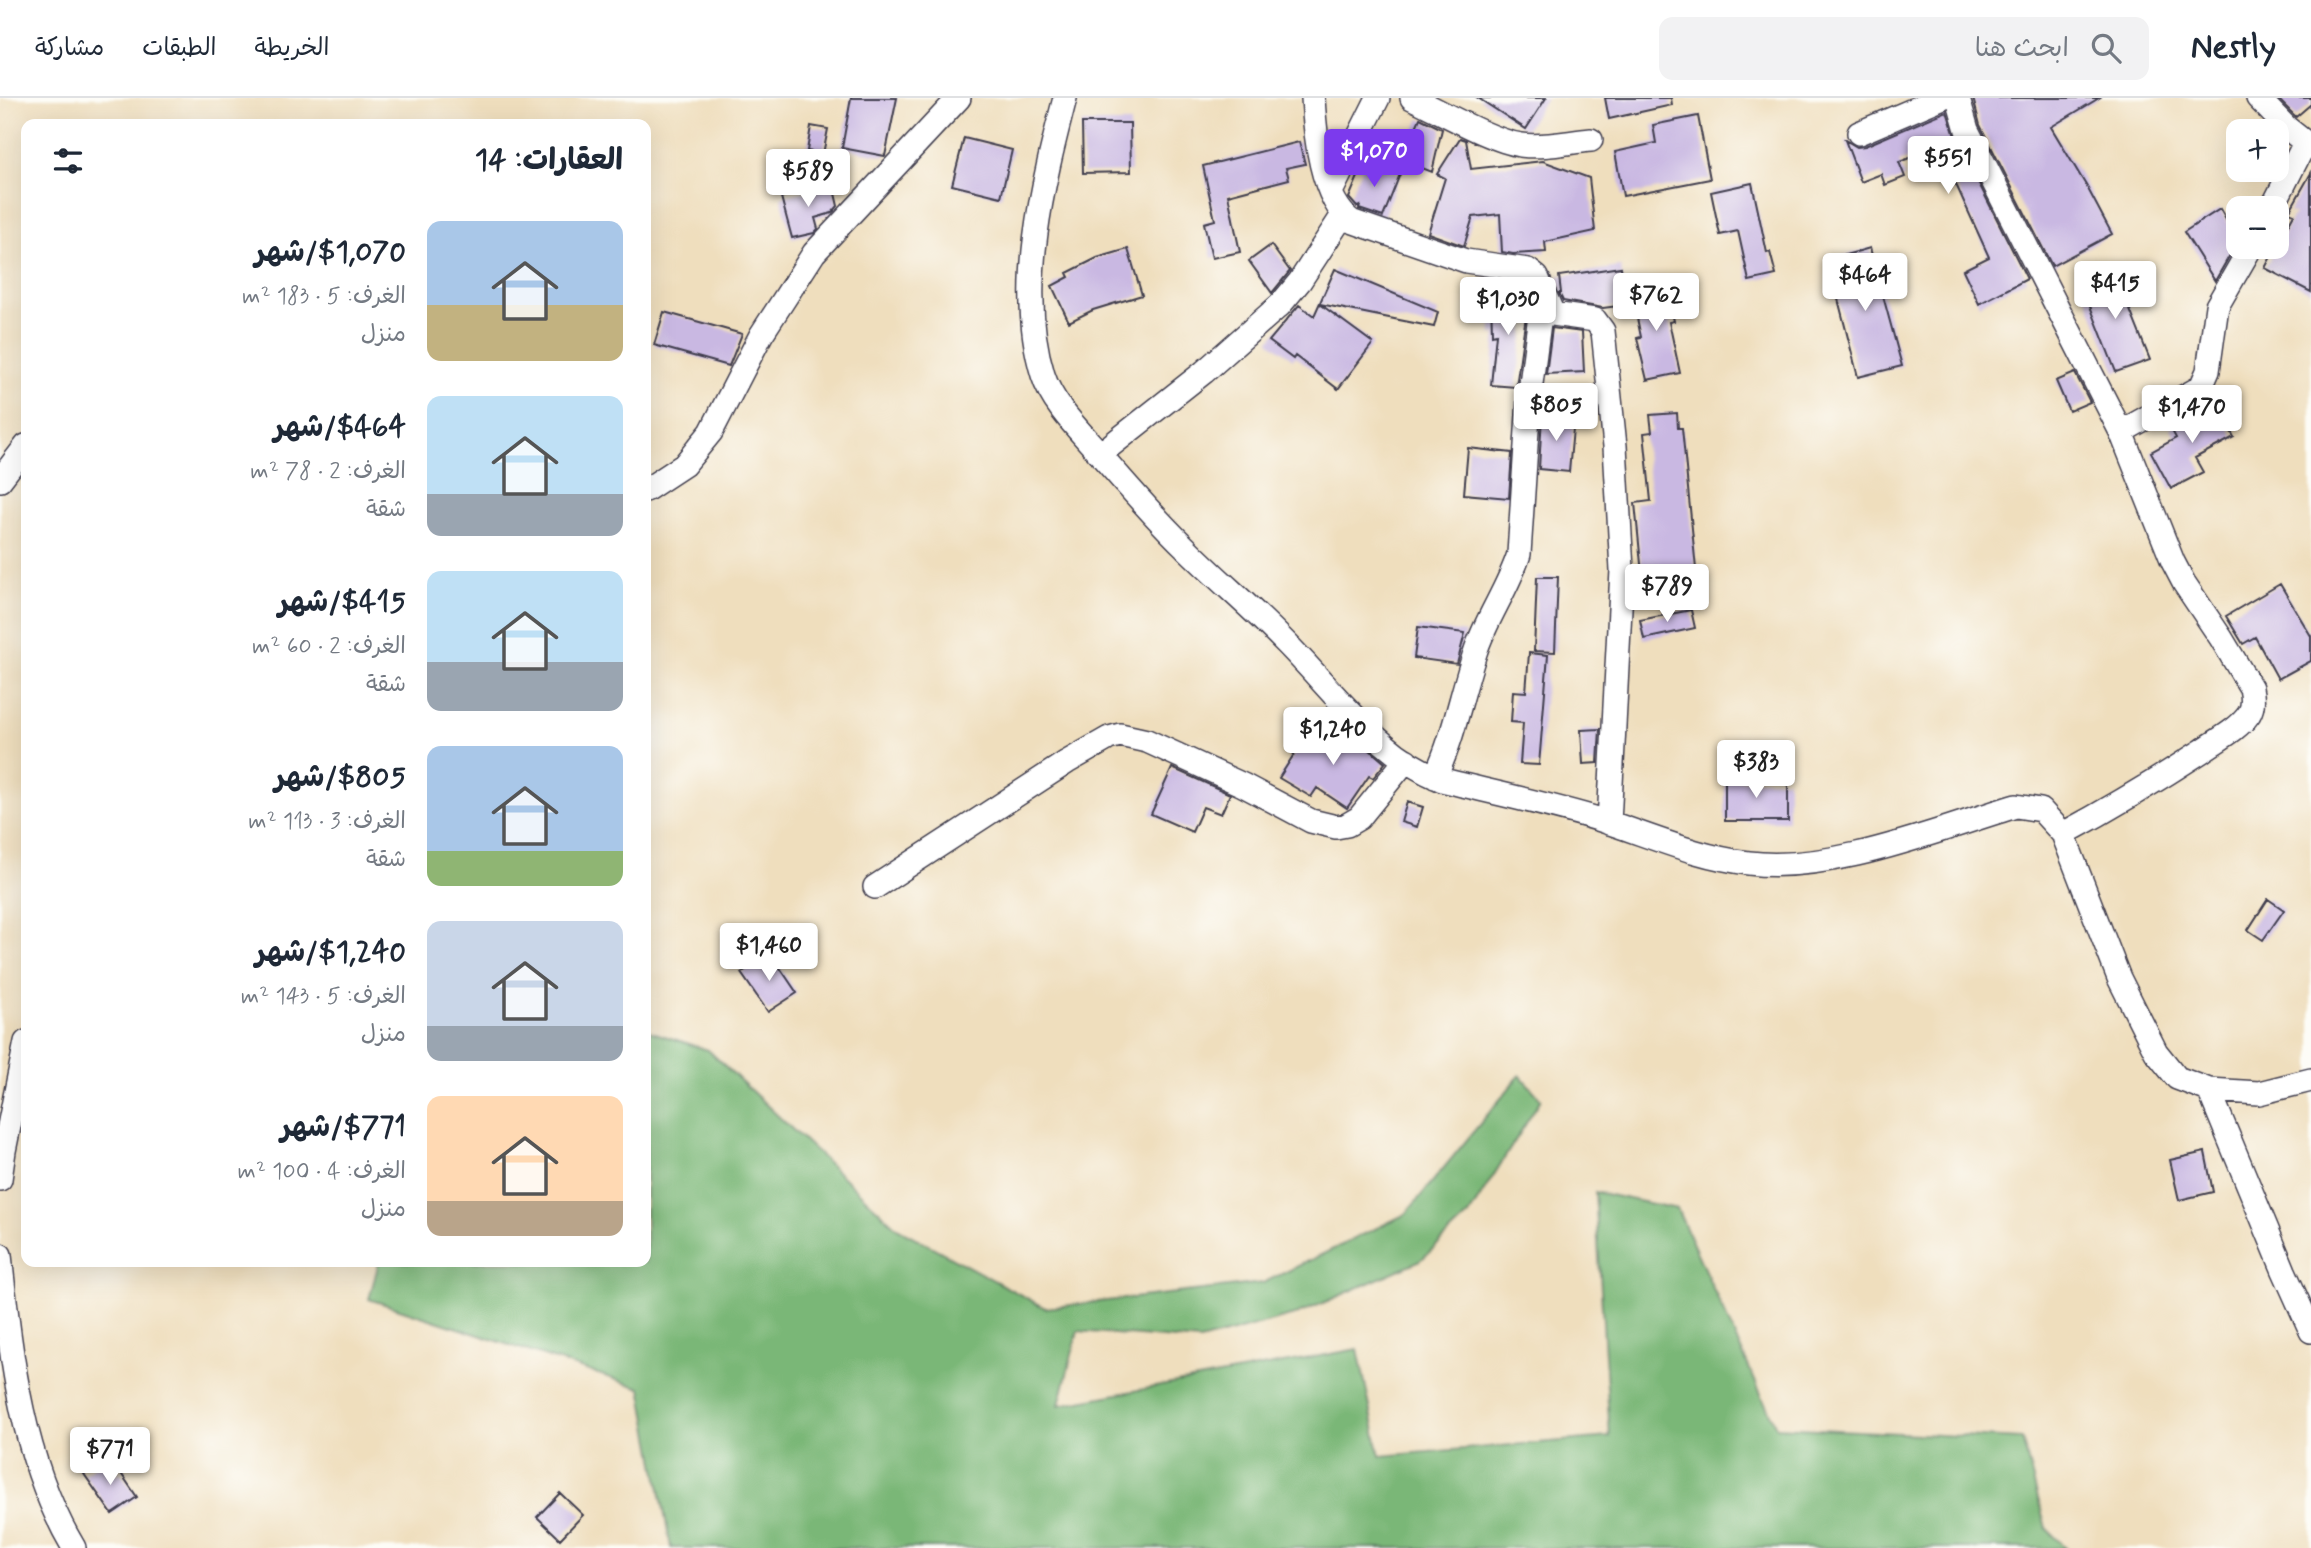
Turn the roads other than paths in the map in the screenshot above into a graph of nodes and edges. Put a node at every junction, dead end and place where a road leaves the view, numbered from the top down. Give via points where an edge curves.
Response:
1 (959, 98) edge
2 (1065, 98) edge
3 (1313, 98) edge
4 (1378, 98) edge
5 (1412, 98) edge
6 (1941, 98) edge
7 (1958, 98) edge
8 (2258, 98) edge
9 (1859, 133) dead end
10 (1591, 139) dead end
11 (2308, 145) edge
12 (1331, 192) junction
13 (2279, 196) edge
14 (1343, 215) junction
15 (2244, 259) edge
16 (1543, 292) junction
17 (2121, 432) junction
18 (21, 453) edge
19 (1100, 454) junction
20 (0, 480) edge
21 (651, 487) edge
22 (1405, 760) junction
23 (1435, 777) junction
24 (1609, 823) junction
25 (2063, 834) junction
26 (875, 887) dead end
27 (21, 1069) edge
28 (2311, 1080) edge
29 (2209, 1090) junction
30 (0, 1180) edge
31 (0, 1255) edge
32 (2311, 1331) edge
33 (0, 1400) edge
34 (24, 1419) junction
35 (74, 1548) edge

1 - 21 street via 814,253 761,335 711,432 684,465
2 - 19 street via 1036,232 1035,337 1048,388
3 - 12 street via 1315,134
4 - 12 street
5 - 10 street via 1518,145
6 - 9 street
7 - 17 street via 1967,130
8 - 11 street
11 - 13 street
12 - 14 street
14 - 16 street via 1466,261 1528,270
14 - 19 street via 1280,304 1204,372
15 - 17 street via 2217,306 2208,371 2201,387
16 - 23 street via 1529,399 1518,554 1475,653
16 - 24 street via 1553,314 1595,320 1603,331 1622,570
17 - 25 street via 2173,562 2251,688 2253,704 2249,714 2227,734
18 - 20 street
19 - 22 street via 1184,546 1286,642 1363,726
22 - 23 street
22 - 26 street via 1360,818 1336,827 1311,821 1147,741 1120,735 1067,762
23 - 24 street
24 - 25 street via 1686,851 1749,863 1840,857 2016,806 2041,810
25 - 29 street via 2119,978 2156,1052 2177,1078
27 - 30 street
28 - 29 street via 2259,1093
29 - 32 street
31 - 34 street
33 - 34 street
34 - 35 street via 55,1517

